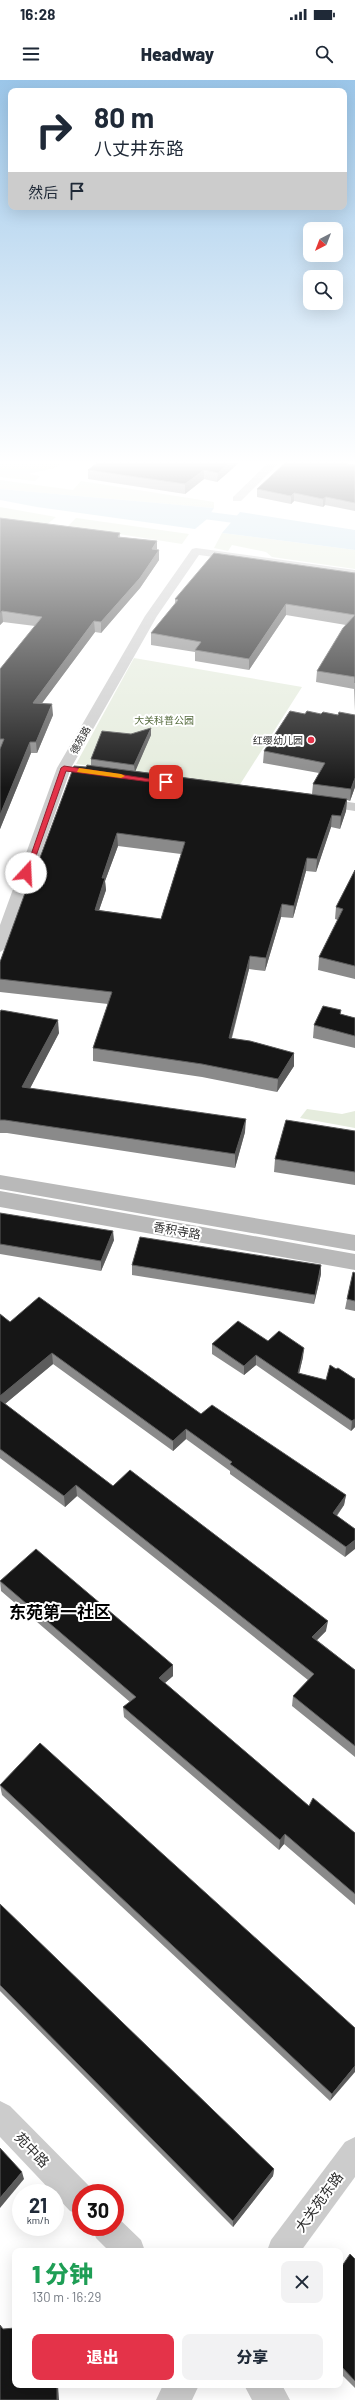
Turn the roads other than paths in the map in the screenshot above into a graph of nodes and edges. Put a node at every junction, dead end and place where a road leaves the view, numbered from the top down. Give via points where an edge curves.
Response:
1 (182, 571) edge
2 (342, 571) edge
3 (355, 573) edge
4 (64, 768) junction
5 (79, 770) edge
6 (310, 801) edge
7 (355, 807) edge
8 (0, 946) edge
9 (0, 1182) edge
10 (0, 1199) edge
11 (354, 1257) edge
12 (0, 2116) edge
13 (355, 2152) edge
14 (72, 2191) edge
15 (116, 2236) edge
16 (127, 2248) edge
17 (284, 2248) edge
18 (181, 2388) edge
19 (263, 2388) edge
20 (172, 2400) edge
21 (274, 2400) edge

1 - 4 street, 德苑路 via 151,616
2 - 3 street, 德苑路
4 - 5 street
4 - 8 street, 德苑路
6 - 7 street
9 - 11 main road, 香积寺路
10 - 11 main road, 香积寺路
12 - 14 street, 苑中路
13 - 17 street, 大关苑东路
15 - 16 street
18 - 20 street
19 - 21 street

